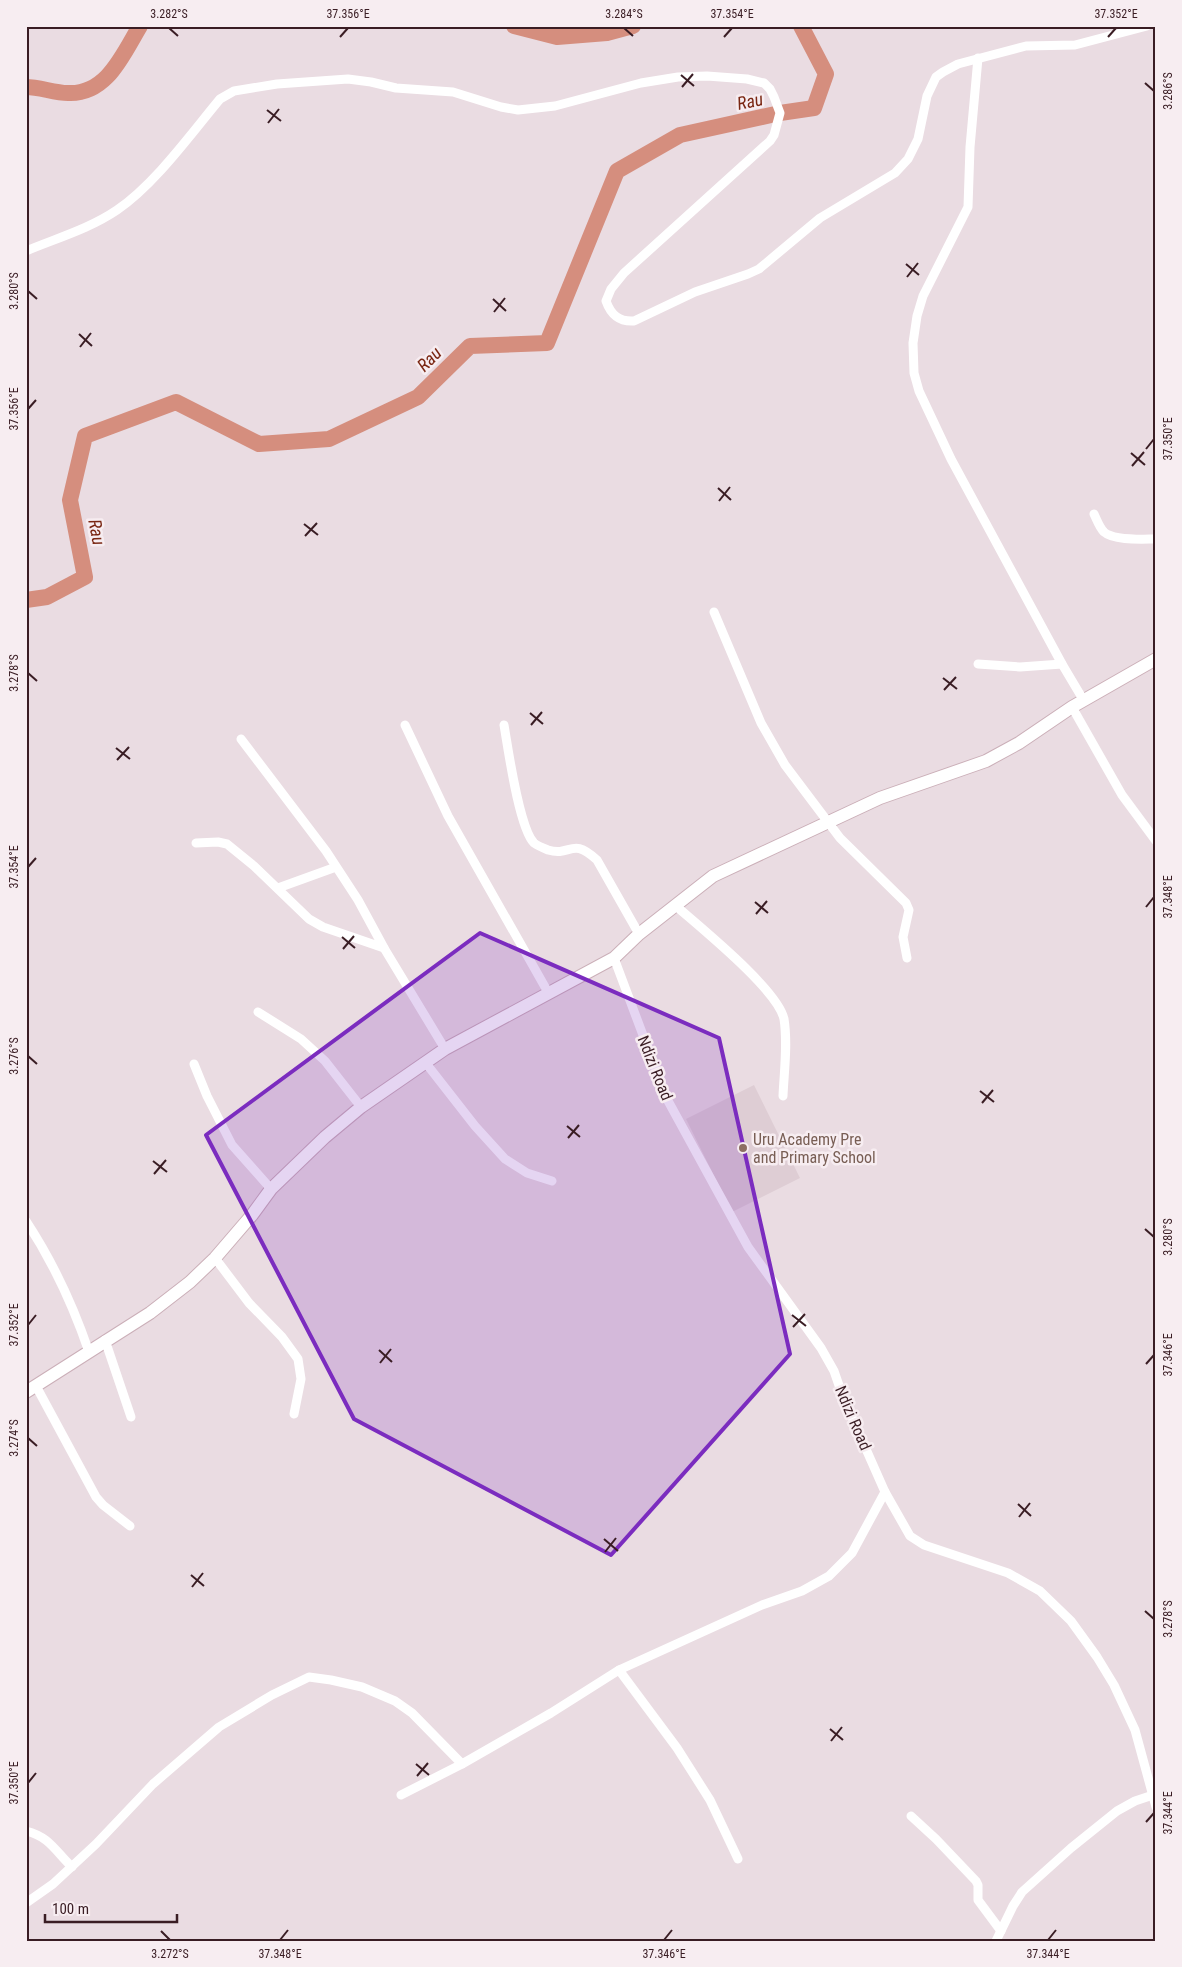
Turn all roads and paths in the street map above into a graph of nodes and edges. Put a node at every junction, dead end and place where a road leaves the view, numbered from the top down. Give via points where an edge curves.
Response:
1 (1147, 26) edge
2 (978, 58) junction
3 (26, 251) edge
4 (1094, 514) dead end
5 (1156, 539) edge
6 (714, 612) dead end
7 (1156, 659) edge
8 (978, 664) dead end
9 (1062, 664) junction
10 (1078, 704) junction
11 (504, 724) dead end
12 (405, 725) dead end
13 (240, 739) dead end
14 (828, 824) junction
15 (1156, 841) edge
16 (196, 843) dead end
17 (336, 867) junction
18 (278, 888) junction
19 (676, 906) junction
20 (638, 934) junction
21 (384, 948) junction
22 (614, 958) junction
23 (907, 958) dead end
24 (549, 994) junction
25 (258, 1012) dead end
26 (446, 1049) junction
27 (425, 1062) junction
28 (194, 1064) dead end
29 (783, 1096) dead end
30 (361, 1107) junction
31 (552, 1181) dead end
32 (271, 1189) junction
33 (26, 1221) edge
34 (215, 1258) junction
35 (105, 1340) junction
36 (89, 1352) junction
37 (31, 1389) edge
38 (294, 1414) dead end
39 (131, 1417) dead end
40 (885, 1492) junction
41 (130, 1526) dead end
42 (618, 1670) junction
43 (462, 1764) junction
44 (1154, 1789) edge
45 (401, 1795) dead end
46 (1156, 1807) edge
47 (911, 1816) dead end
48 (26, 1831) edge
49 (738, 1859) dead end
50 (72, 1867) junction
51 (26, 1903) edge
52 (1001, 1931) junction
53 (996, 1941) edge

1 - 2 street via 1075,45 1026,46
2 - 3 street via 958,64 936,77 927,96 915,148 895,173 820,218 759,269 695,292 634,321 624,322 610,310 606,301 611,289 624,273 770,141 780,113 764,83 707,76 678,77 555,106 518,110 453,92 396,88 348,79 234,91 220,99 148,183 118,210 76,232
2 - 9 street via 968,206 923,296 913,344 914,373 919,391 951,459
4 - 5 street via 1104,532 1110,535
6 - 14 street via 761,723 785,765
7 - 10 street
8 - 9 street via 1020,667
9 - 10 street
10 - 14 street via 986,761 880,798
10 - 15 street via 1122,795
11 - 20 street via 513,778 524,820 534,842 550,850 575,847 587,850 597,860
12 - 24 street via 448,816
13 - 17 street
14 - 19 street via 713,876
14 - 23 street via 856,856 906,903 909,910 904,936
16 - 18 street via 227,844
17 - 18 street
17 - 21 street
18 - 21 street via 309,919
19 - 20 street
19 - 29 street via 751,974 778,1005 785,1032
20 - 22 street
21 - 26 street
22 - 24 street
22 - 40 street, Ndizi Road via 667,1099 748,1247 834,1371
24 - 26 street
25 - 30 street via 300,1039 324,1061
26 - 27 street
27 - 30 street
27 - 31 street via 475,1126 505,1158 527,1173
28 - 32 street via 232,1145
30 - 32 street
32 - 34 street
33 - 36 street via 61,1280
34 - 35 street via 184,1287
34 - 38 street via 249,1304 282,1337 298,1359 301,1379
35 - 36 street
35 - 39 street
36 - 37 street
37 - 41 street via 96,1497
40 - 42 street via 852,1553 829,1576 802,1591 762,1605
40 - 44 street, Ndizi Road via 910,1536 924,1545 1008,1573 1040,1592 1071,1621 1114,1685 1135,1730
42 - 43 street
42 - 49 street via 677,1748 710,1800
43 - 45 street
43 - 50 street via 412,1713 395,1701 362,1688 309,1677 219,1727 153,1784
44 - 46 street, Ndizi Road
44 - 52 street via 1117,1811 1022,1892
47 - 52 street via 976,1881 978,1900
48 - 50 street via 45,1838
50 - 51 street
52 - 53 street

